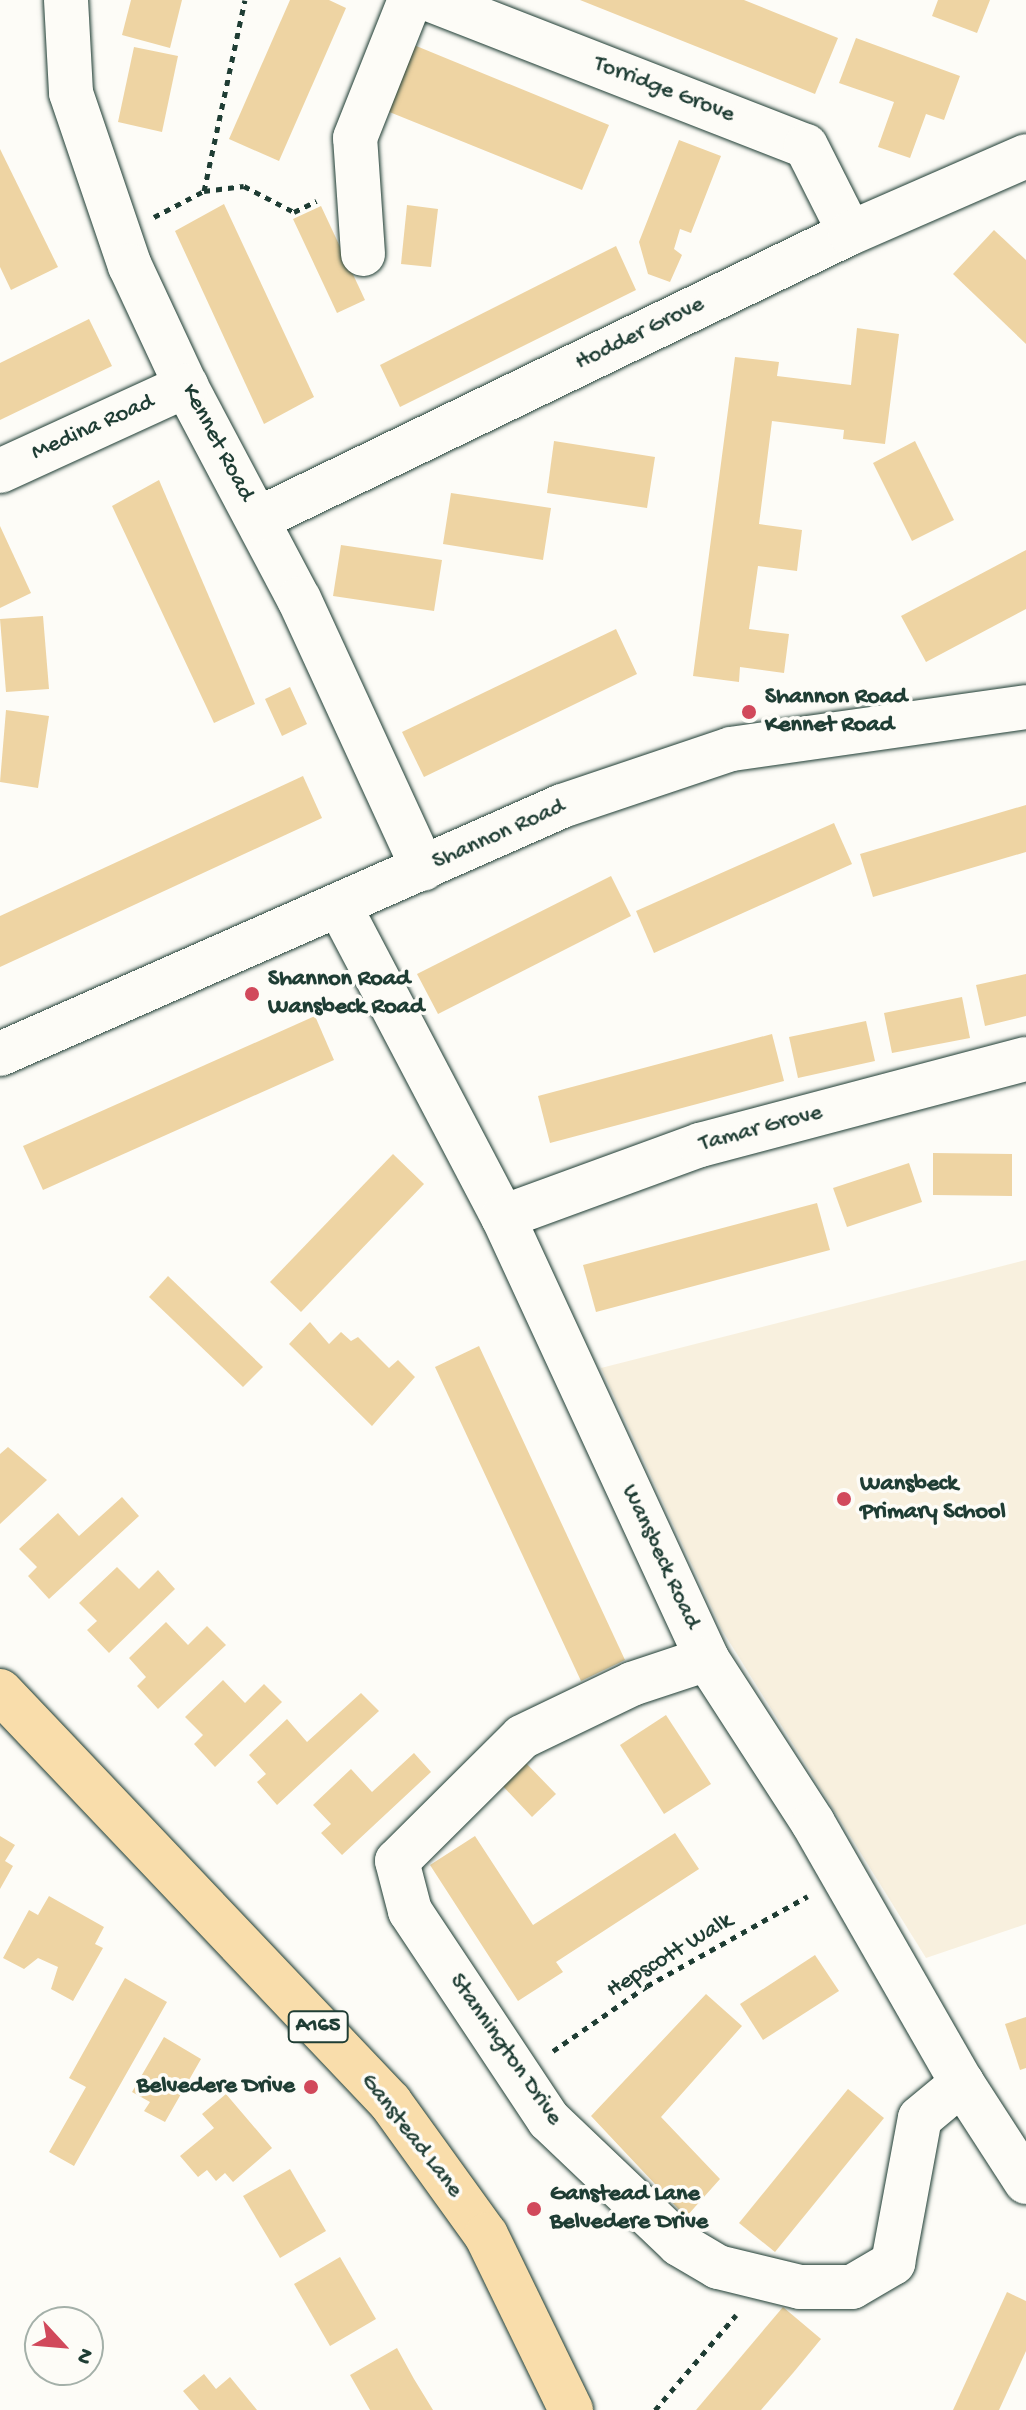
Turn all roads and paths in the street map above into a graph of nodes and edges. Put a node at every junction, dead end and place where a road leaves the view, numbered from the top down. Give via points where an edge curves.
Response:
1 (66, 0) edge
2 (245, 0) edge
3 (410, 0) edge
4 (431, 0) edge
5 (1024, 164) edge
6 (357, 190) junction
7 (204, 191) junction
8 (850, 233) junction
9 (120, 235) junction
10 (363, 254) dead end
11 (186, 386) junction
12 (0, 471) edge
13 (258, 519) junction
14 (1026, 707) edge
15 (423, 869) junction
16 (340, 907) junction
17 (0, 1054) edge
18 (1026, 1059) edge
19 (503, 1217) junction
20 (707, 1659) junction
21 (0, 1691) edge
22 (843, 1876) junction
23 (519, 2074) junction
24 (962, 2083) junction
25 (1008, 2116) edge
26 (1026, 2182) edge
27 (756, 2276) junction
28 (571, 2410) edge
29 (655, 2410) edge

1 - 9 street, Kennet Road via 71,93
2 - 7 path
3 - 6 street via 355,138
4 - 8 street, Torridge Grove via 806,146
5 - 8 street, Hodder Grove
6 - 7 path via 331,193 294,212 244,186
6 - 10 street
7 - 9 path
8 - 13 street, Hodder Grove
9 - 11 street, Kennet Road
11 - 12 street, Medina Road
11 - 13 street, Kennet Road
13 - 15 street, Kennet Road
14 - 15 street, Shannon Road via 731,749 562,806
15 - 16 street, Shannon Road
16 - 17 street, Shannon Road
16 - 19 street, Wansbeck Road
18 - 19 street, Tamar Grove via 700,1145
19 - 20 street, Wansbeck Road
20 - 22 street, Wansbeck Road
20 - 23 street, Stannington Drive via 632,1684 522,1737 397,1861 410,1911
21 - 28 highway, Ganstead Lane / A165 via 390,2102 486,2235
22 - 23 path, Hepscott Walk via 647,1986
22 - 24 street, Wansbeck Road
23 - 27 street, Stannington Drive via 549,2120 679,2244 718,2267
24 - 25 street, Wansbeck Road
24 - 27 street, Stannington Drive via 920,2118 893,2263 852,2287 800,2287
25 - 26 street, Wansbeck Road
27 - 29 path via 749,2300

